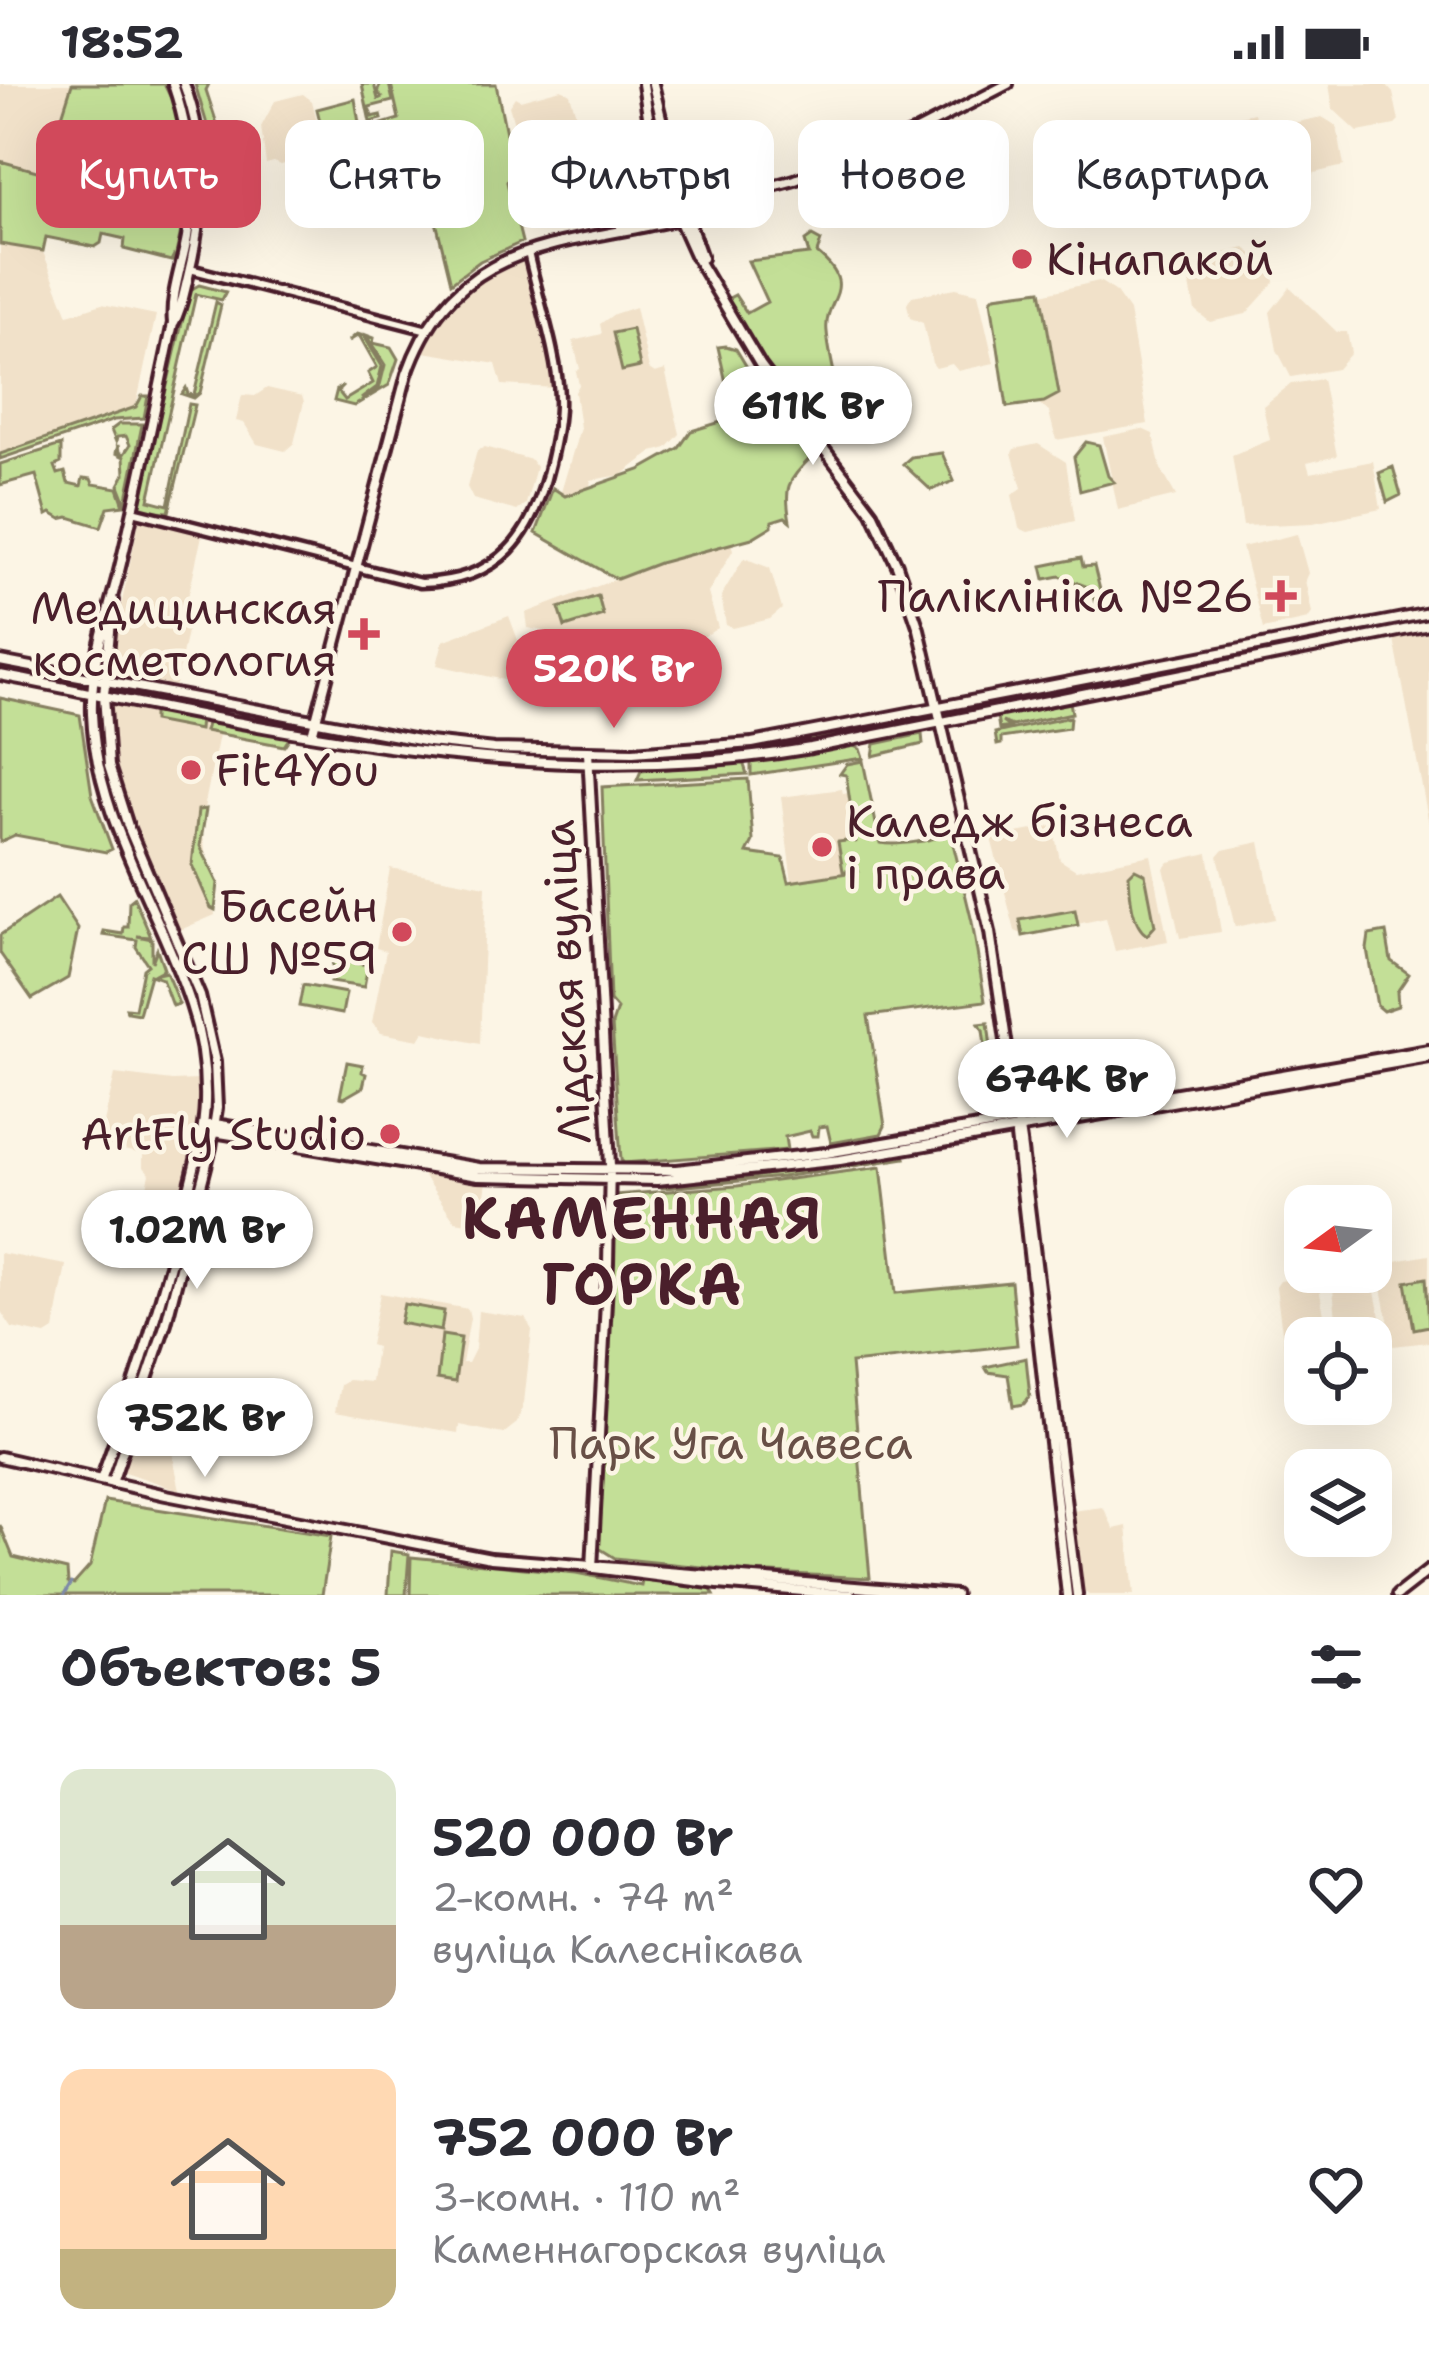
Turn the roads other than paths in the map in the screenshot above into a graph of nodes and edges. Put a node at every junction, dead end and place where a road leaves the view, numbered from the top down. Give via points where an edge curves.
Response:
1 (173, 84) edge
2 (184, 84) edge
3 (643, 84) edge
4 (653, 84) edge
5 (1008, 84) edge
6 (648, 120) edge
7 (661, 120) edge
8 (774, 185) edge
9 (628, 228) edge
10 (687, 228) edge
11 (528, 252) junction
12 (186, 268) junction
13 (424, 329) junction
14 (133, 511) junction
15 (357, 567) junction
16 (113, 599) junction
17 (1429, 613) edge
18 (1429, 625) edge
19 (0, 661) edge
20 (0, 675) edge
21 (93, 678) junction
22 (105, 681) junction
23 (92, 693) junction
24 (104, 695) junction
25 (937, 709) junction
26 (316, 721) junction
27 (941, 722) junction
28 (312, 735) junction
29 (588, 752) junction
30 (588, 767) junction
31 (161, 905) junction
32 (151, 910) junction
33 (1429, 1053) edge
34 (1016, 1124) junction
35 (202, 1126) junction
36 (215, 1128) junction
37 (609, 1176) junction
38 (0, 1457) edge
39 (107, 1481) junction
40 (592, 1568) junction
41 (1429, 1570) edge
42 (851, 1595) edge
43 (955, 1595) edge
44 (1067, 1595) edge
45 (1077, 1595) edge
46 (1397, 1595) edge

1 - 12 main road via 190,166
2 - 12 main road via 201,166
3 - 6 main road
4 - 7 main road
5 - 8 main road via 899,140
9 - 11 main road
10 - 25 main road via 778,388 859,493 890,549
11 - 13 main road via 465,284
11 - 15 street via 559,390 543,492 526,531 496,562 455,580 420,583
12 - 13 street
12 - 14 main road
13 - 15 main road
14 - 15 street
14 - 16 main road
15 - 26 main road
16 - 21 main road
16 - 22 main road
17 - 25 main road
18 - 27 main road
19 - 21 main road
20 - 23 main road
21 - 22 main road
21 - 23 main road
22 - 24 main road
22 - 26 main road
23 - 24 main road
23 - 32 main road via 104,792
24 - 28 main road
24 - 31 main road via 116,791
25 - 27 main road
25 - 29 main road via 752,743
26 - 28 main road
26 - 29 main road via 428,742
27 - 30 main road via 747,758
27 - 34 main road via 990,932
28 - 30 main road via 431,755
29 - 30 main road, Лідская вуліца
30 - 37 main road, Лідская вуліца
31 - 32 main road
31 - 36 main road via 208,1022
32 - 35 main road via 197,1026
33 - 34 main road
34 - 37 main road via 721,1176
34 - 44 main road
34 - 45 main road
35 - 36 main road
35 - 39 main road
36 - 37 main road via 443,1167
36 - 39 main road via 166,1323
37 - 40 main road, Лідская вуліца
38 - 39 main road
39 - 40 main road via 455,1552
40 - 42 main road
40 - 43 main road
41 - 46 main road

